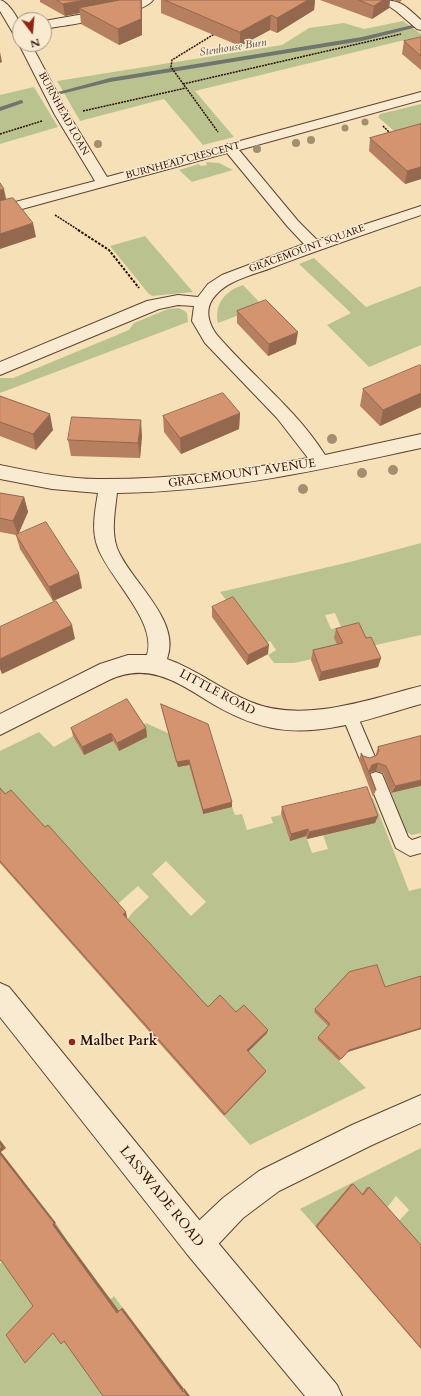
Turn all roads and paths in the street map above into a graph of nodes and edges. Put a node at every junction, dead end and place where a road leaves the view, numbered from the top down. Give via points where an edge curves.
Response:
1 (147, 0) edge
2 (386, 0) edge
3 (0, 4) edge
4 (12, 21) edge
5 (418, 23) edge
6 (52, 24) edge
7 (218, 33) edge
8 (407, 33) dead end
9 (29, 52) edge
10 (183, 84) junction
11 (186, 88) junction
12 (421, 96) edge
13 (366, 111) junction
14 (62, 115) junction
15 (0, 134) edge
16 (393, 136) edge
17 (230, 148) junction
18 (103, 182) junction
19 (42, 199) junction
20 (421, 210) edge
21 (0, 211) edge
22 (314, 246) junction
23 (202, 303) junction
24 (154, 305) junction
25 (0, 369) edge
26 (421, 441) edge
27 (320, 463) junction
28 (0, 472) edge
29 (109, 486) junction
30 (154, 665) junction
31 (421, 695) edge
32 (349, 713) junction
33 (0, 724) edge
34 (367, 757) edge
35 (376, 779) dead end
36 (421, 845) edge
37 (0, 996) edge
38 (421, 1108) edge
39 (198, 1243) junction
40 (326, 1396) edge

1 - 6 street via 105,15
2 - 5 street
3 - 4 street
7 - 10 path via 172,60 171,67
8 - 10 path
9 - 14 street, BURNHEAD LOAN
10 - 11 path
11 - 14 path
11 - 17 path
12 - 13 street, BURNHEAD CRESCENT
13 - 16 path
13 - 17 street, BURNHEAD CRESCENT
14 - 15 path
14 - 18 street, BURNHEAD LOAN
17 - 18 street, BURNHEAD CRESCENT
17 - 22 street
18 - 19 street, BURNHEAD CRESCENT
19 - 21 street, BURNHEAD CRESCENT
19 - 24 path via 57,218 109,250
20 - 22 street, GRACEMOUNT SQUARE
22 - 23 street, GRACEMOUNT SQUARE via 214,286
23 - 24 street via 193,300 174,300
23 - 27 street via 200,320 203,328 292,424
24 - 25 street
26 - 27 street, GRACEMOUNT AVENUE
27 - 29 street, GRACEMOUNT AVENUE via 213,480 164,485
28 - 29 street, GRACEMOUNT AVENUE via 51,483
29 - 30 street via 104,518 108,547 118,568 153,621 159,649
30 - 32 street, LITTLE ROAD via 177,671 237,706 258,715 288,721 304,721
30 - 33 street, LITTLE ROAD via 128,664 115,668
31 - 32 street, LITTLE ROAD
32 - 34 lane
35 - 36 lane via 402,842 410,848
37 - 39 street, LASSWADE ROAD
38 - 39 street via 269,1181 233,1208
39 - 40 street, LASSWADE ROAD

